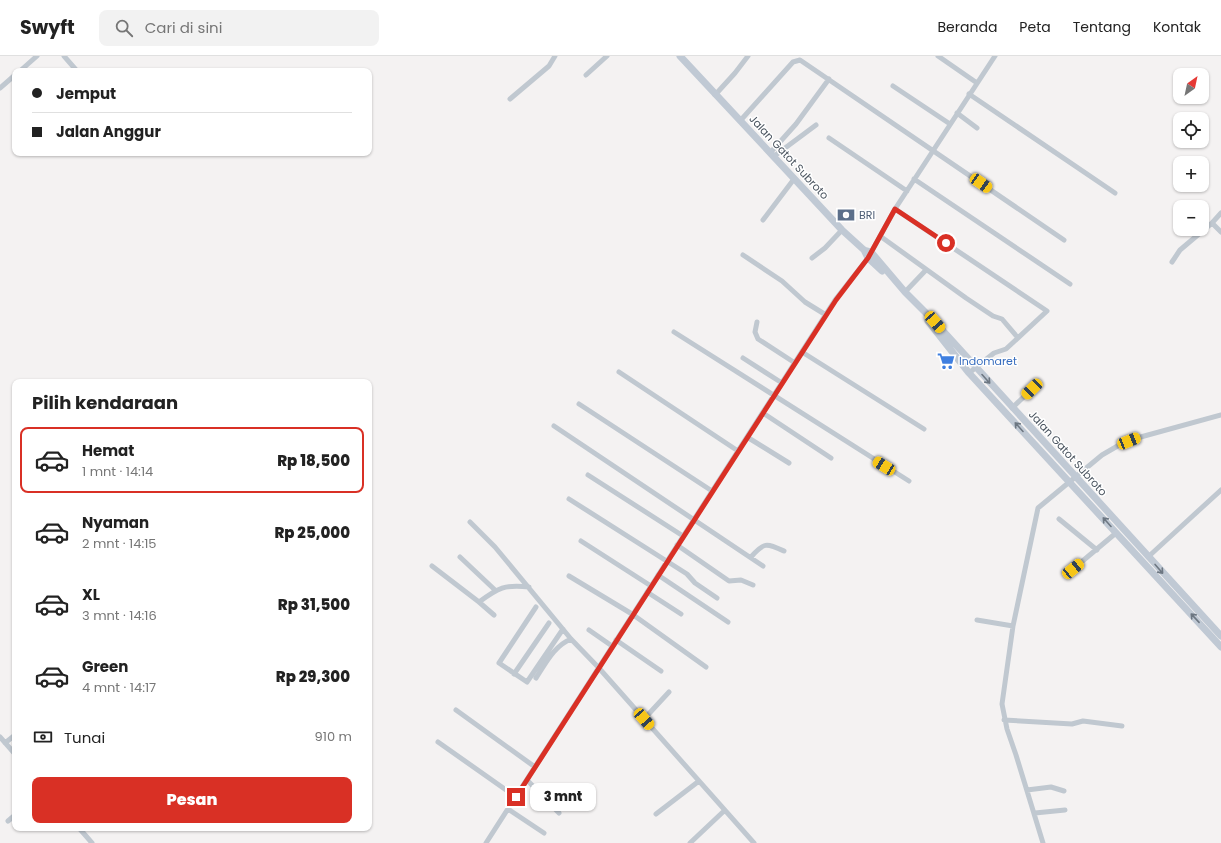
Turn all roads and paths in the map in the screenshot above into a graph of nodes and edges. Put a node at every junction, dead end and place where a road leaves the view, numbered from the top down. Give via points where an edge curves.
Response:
1 (37, 56) edge
2 (64, 56) edge
3 (555, 56) edge
4 (607, 56) edge
5 (680, 56) edge
6 (748, 56) edge
7 (938, 56) edge
8 (995, 56) edge
9 (23, 68) edge
10 (74, 68) edge
11 (586, 75) dead end
12 (12, 78) edge
13 (829, 79) junction
14 (977, 83) junction
15 (893, 86) dead end
16 (0, 88) edge
17 (969, 94) junction
18 (715, 95) junction
19 (510, 99) dead end
20 (957, 113) junction
21 (740, 121) junction
22 (950, 124) junction
23 (816, 125) dead end
24 (977, 128) dead end
25 (829, 138) dead end
26 (933, 150) junction
27 (772, 155) junction
28 (794, 179) junction
29 (914, 179) junction
30 (906, 192) junction
31 (1115, 193) dead end
32 (895, 209) junction
33 (1221, 213) edge
34 (763, 220) dead end
35 (1212, 223) junction
36 (842, 230) junction
37 (1221, 232) edge
38 (880, 236) junction
39 (1064, 240) dead end
40 (867, 254) junction
41 (743, 255) dead end
42 (812, 258) dead end
43 (1172, 262) dead end
44 (926, 270) junction
45 (1070, 284) dead end
46 (905, 292) junction
47 (826, 315) junction
48 (757, 322) dead end
49 (934, 323) junction
50 (674, 332) dead end
51 (1018, 338) junction
52 (802, 352) junction
53 (743, 358) dead end
54 (795, 363) junction
55 (976, 368) junction
56 (619, 372) dead end
57 (969, 373) junction
58 (782, 383) junction
59 (1032, 389) dead end
60 (774, 396) junction
61 (579, 404) dead end
62 (1012, 408) junction
63 (763, 413) junction
64 (1221, 415) edge
65 (554, 426) dead end
66 (924, 429) dead end
67 (747, 437) junction
68 (738, 451) junction
69 (831, 458) dead end
70 (789, 463) dead end
71 (588, 475) dead end
72 (1076, 478) junction
73 (909, 481) dead end
74 (1070, 483) junction
75 (1221, 490) edge
76 (712, 492) junction
77 (569, 499) dead end
78 (1059, 519) dead end
79 (693, 520) junction
80 (470, 522) dead end
81 (1116, 533) junction
82 (683, 536) junction
83 (581, 541) dead end
84 (677, 545) junction
85 (1097, 550) junction
86 (784, 551) dead end
87 (1148, 556) junction
88 (460, 557) dead end
89 (751, 557) junction
90 (666, 562) junction
91 (432, 566) dead end
92 (763, 566) dead end
93 (1073, 569) dead end
94 (658, 575) junction
95 (569, 576) dead end
96 (753, 585) dead end
97 (651, 586) junction
98 (529, 587) junction
99 (495, 590) junction
100 (647, 592) junction
101 (718, 598) dead end
102 (480, 602) junction
103 (536, 607) dead end
104 (632, 614) junction
105 (681, 614) dead end
106 (494, 615) dead end
107 (977, 620) dead end
108 (728, 622) dead end
109 (549, 623) dead end
110 (1013, 626) junction
111 (563, 629) junction
112 (589, 630) dead end
113 (1221, 636) edge
114 (571, 639) junction
115 (616, 640) junction
116 (612, 646) junction
117 (1221, 647) edge
118 (598, 667) junction
119 (706, 667) dead end
120 (662, 671) dead end
121 (514, 674) junction
122 (536, 678) dead end
123 (669, 692) dead end
124 (456, 710) dead end
125 (644, 719) junction
126 (1004, 720) junction
127 (1122, 726) dead end
128 (12, 737) edge
129 (0, 738) edge
130 (438, 742) dead end
131 (5, 743) junction
132 (12, 751) edge
133 (535, 767) junction
134 (526, 780) junction
135 (699, 781) junction
136 (1027, 790) junction
137 (1064, 791) dead end
138 (516, 797) junction
139 (508, 809) junction
140 (1065, 810) dead end
141 (724, 811) junction
142 (559, 813) dead end
143 (1035, 813) junction
144 (656, 814) dead end
145 (12, 818) edge
146 (8, 821) dead end
147 (82, 831) edge
148 (544, 833) dead end
149 (92, 843) edge
150 (486, 843) edge
151 (690, 843) edge
152 (754, 843) edge
153 (1043, 843) edge

1 - 9 street
2 - 10 street
3 - 19 street via 549,66
4 - 11 street
5 - 18 main road, Jalan Gatot Subroto
6 - 18 street
7 - 14 street
8 - 14 street
12 - 16 street
13 - 21 street via 802,60 795,61
13 - 26 street
13 - 27 street
14 - 17 street
15 - 22 street
17 - 20 street
17 - 31 street
18 - 21 main road, Jalan Gatot Subroto
20 - 22 street
20 - 24 street
21 - 27 main road, Jalan Gatot Subroto
22 - 26 street
23 - 27 street
25 - 30 street
26 - 29 street
26 - 39 street
27 - 28 main road, Jalan Gatot Subroto
28 - 34 street
28 - 36 main road, Jalan Gatot Subroto
29 - 30 street
29 - 45 street
30 - 32 street
32 - 38 street
32 - 51 street via 1047,311
33 - 35 street
35 - 37 street
35 - 43 street via 1180,250
36 - 40 main road, Jalan Gatot Subroto
36 - 42 street
38 - 40 street
38 - 44 street
40 - 46 main road, Jalan Gatot Subroto
40 - 47 street
40 - 49 main road
41 - 47 street
44 - 46 street
44 - 51 street via 1002,319
46 - 49 main road, Jalan Gatot Subroto
47 - 52 street
48 - 54 street via 755,332 758,339
49 - 55 main road, Jalan Gatot Subroto
49 - 57 main road
50 - 60 street
51 - 55 street
52 - 54 street
52 - 66 street
53 - 58 street
54 - 58 street
55 - 57 street
55 -> 62 main road, Jalan Gatot Subroto
56 - 68 street
74 -> 57 main road
58 - 60 street
59 - 62 street
60 - 63 street
60 - 73 street
61 - 76 street
62 - 72 main road, Jalan Gatot Subroto
63 - 67 street
63 - 69 street
64 - 72 street via 1122,444 1102,456
65 - 79 street
67 - 68 street
67 - 70 street
68 - 76 street
71 - 82 street
72 - 74 street
72 - 87 main road, Jalan Gatot Subroto
81 -> 74 main road
74 - 110 street via 1038,508
75 - 87 street
76 - 79 street
77 - 90 street
78 - 85 street
79 - 82 street
79 - 89 street
80 - 98 street
81 - 85 street
117 -> 81 main road
82 - 84 street
83 - 97 street
84 - 90 street
84 - 96 street via 729,580 742,580
85 - 93 street
86 - 89 street via 768,544 763,545
87 -> 113 main road, Jalan Gatot Subroto
88 - 99 street
89 - 92 street
90 - 94 street
90 - 101 street via 687,574 694,582
91 - 102 street
94 - 97 street
94 - 108 street
95 - 104 street
97 - 100 street
98 - 99 street via 512,584
98 - 111 street
99 - 102 street
100 - 104 street
100 - 105 street
102 - 106 street
103 - 121 street via 499,663
104 - 115 street
104 - 119 street
107 - 110 street
109 - 121 street
110 - 126 street via 1002,694
111 - 114 street
111 - 121 street via 527,682
112 - 116 street
114 - 118 street
114 - 122 street via 562,642 556,648
115 - 116 street
115 - 120 street
116 - 118 street
118 - 125 street
118 - 133 street
123 - 125 street
124 - 133 street
125 - 135 street
126 - 127 street via 1072,724 1083,721
126 - 136 street
128 - 131 street
129 - 131 street
130 - 138 street
131 - 132 street
133 - 134 street
134 - 138 street
134 - 142 street
135 - 141 street
135 - 144 street
136 - 137 street via 1051,787
136 - 143 street
138 - 139 street
139 - 148 street
139 - 150 street
140 - 143 street
141 - 151 street
141 - 152 street
143 - 153 street
145 - 146 street
147 - 149 street

